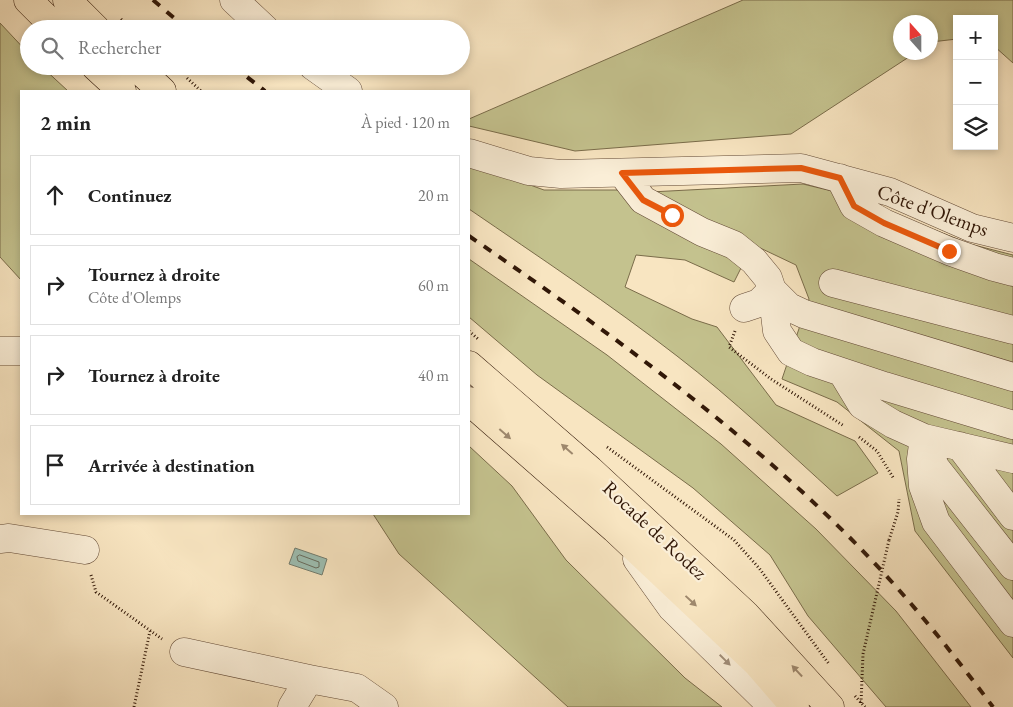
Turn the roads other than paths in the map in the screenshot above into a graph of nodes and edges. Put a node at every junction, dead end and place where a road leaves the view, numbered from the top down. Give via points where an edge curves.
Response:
1 (28, 0) edge
2 (67, 0) edge
3 (234, 0) edge
4 (48, 20) edge
5 (87, 20) edge
6 (255, 20) edge
7 (105, 75) edge
8 (145, 75) edge
9 (326, 75) edge
10 (121, 90) edge
11 (161, 90) edge
12 (347, 90) edge
13 (470, 153) edge
14 (622, 173) junction
15 (840, 178) junction
16 (1013, 238) edge
17 (1013, 272) edge
18 (833, 283) dead end
19 (772, 290) junction
20 (744, 308) road end
21 (1013, 330) edge
22 (0, 351) edge
23 (20, 351) edge
24 (476, 354) edge
25 (842, 372) junction
26 (1013, 376) edge
27 (470, 403) edge
28 (1013, 425) edge
29 (924, 438) junction
30 (960, 446) junction
31 (1013, 459) edge
32 (1013, 516) edge
33 (615, 529) junction
34 (0, 539) edge
35 (84, 550) road end
36 (1013, 566) edge
37 (1013, 623) edge
38 (184, 652) road end
39 (309, 679) junction
40 (840, 698) edge
41 (292, 707) edge
42 (384, 707) edge
43 (773, 707) edge
44 (795, 707) edge

1 - 4 highway
2 - 5 highway
3 - 6 street
7 - 10 highway
8 - 11 highway
9 - 12 street
13 - 14 street, Côte d'Olemps via 529,171
14 - 15 street, Côte d'Olemps via 801,168
14 - 19 street via 643,200 702,232 734,245 754,261 768,278
15 - 16 street, Côte d'Olemps via 890,192 972,228
15 - 17 street via 854,206 884,223 949,251
18 - 21 street
19 - 20 street via 759,303
19 - 25 street via 777,331 791,352
19 - 26 street via 789,307 804,314
22 - 23 street
40 -> 24 highway, Rocade de Rodez via 590,470
25 - 28 street
25 - 29 street via 862,405
27 -> 33 highway, Rocade de Rodez
29 - 30 street
29 - 36 street via 935,467
29 - 37 street via 922,486 936,522
30 - 31 street
30 - 32 street
33 -> 43 street via 672,608
33 -> 44 highway, Rocade de Rodez via 757,664
34 - 35 street
38 - 39 street
39 - 41 street
39 - 42 street via 357,688

